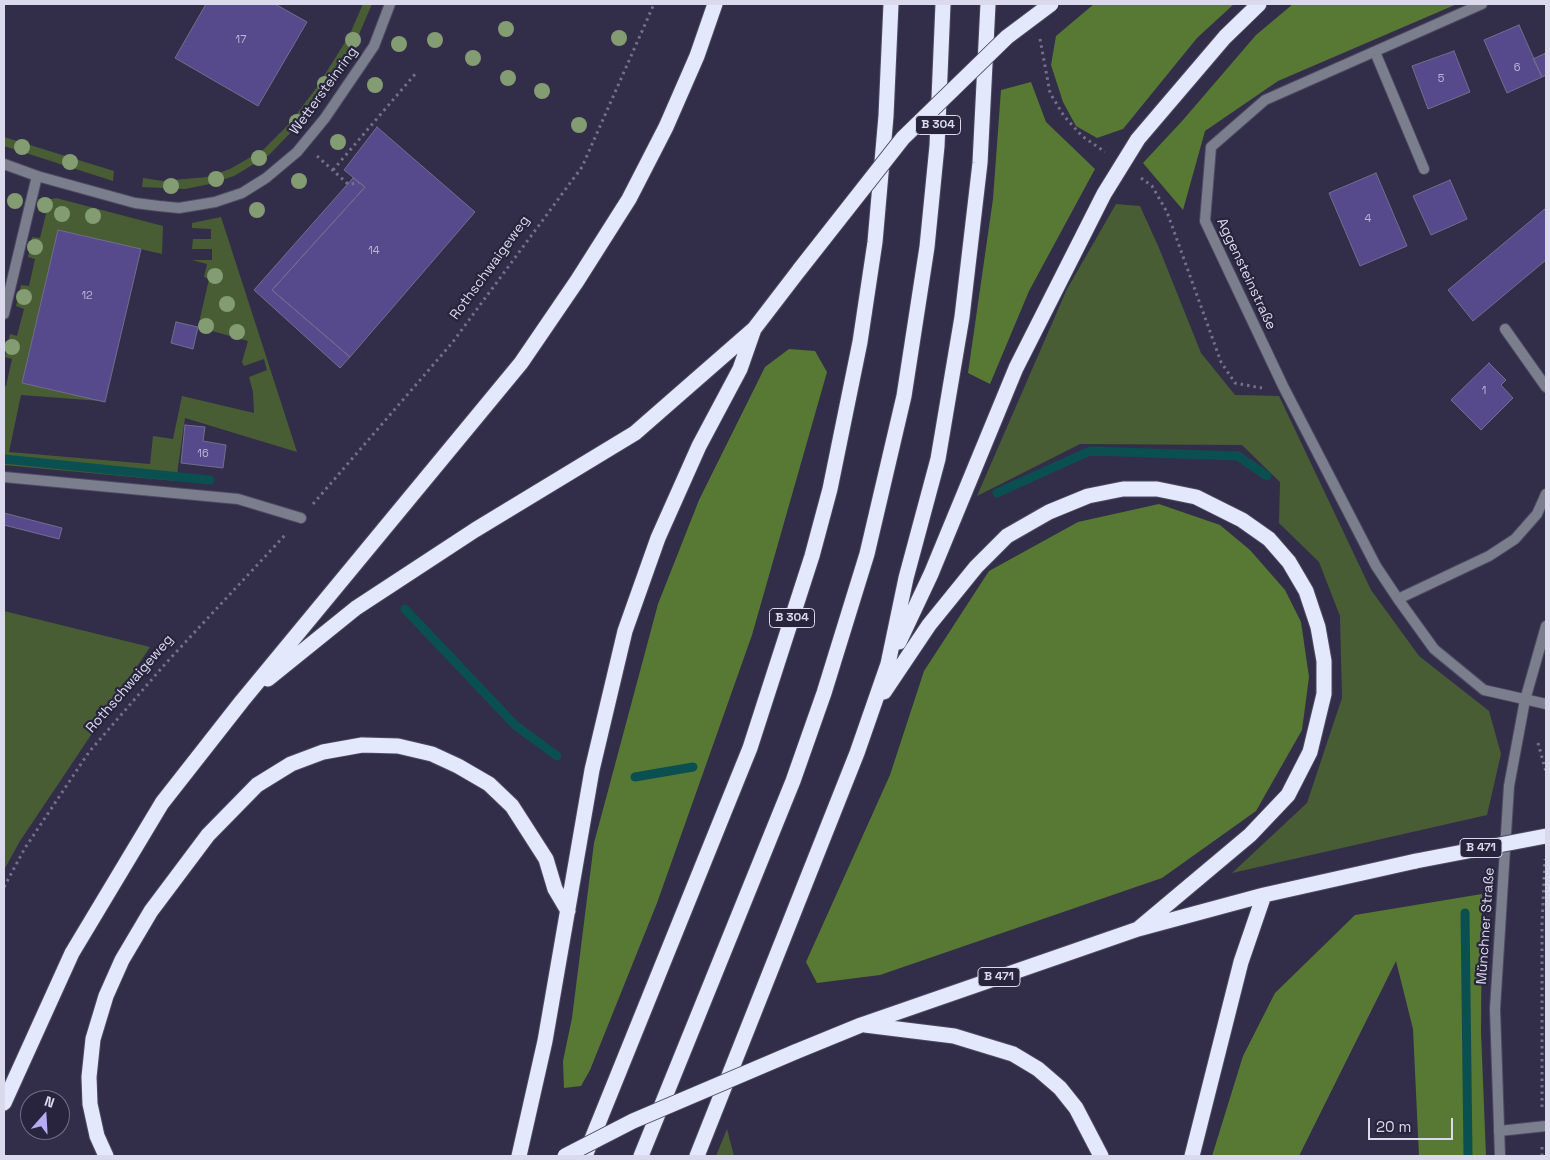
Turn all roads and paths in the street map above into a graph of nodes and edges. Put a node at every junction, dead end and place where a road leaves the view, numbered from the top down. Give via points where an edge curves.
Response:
1 (390, 4) edge
2 (654, 4) edge
3 (715, 4) edge
4 (890, 4) edge
5 (944, 4) edge
6 (988, 4) edge
7 (1051, 4) edge
8 (1259, 4) edge
9 (1482, 4) edge
10 (1039, 36) dead end
11 (1374, 52) junction
12 (416, 73) dead end
13 (304, 143) junction
14 (1107, 154) dead end
15 (4, 164) edge
16 (1424, 169) dead end
17 (333, 170) junction
18 (37, 176) junction
19 (1141, 178) dead end
20 (359, 183) dead end
21 (4, 314) edge
22 (754, 329) junction
23 (1505, 329) dead end
24 (1283, 386) junction
25 (1546, 387) edge
26 (4, 477) edge
27 (1546, 494) edge
28 (301, 518) junction
29 (1398, 599) junction
30 (1546, 626) edge
31 (888, 664) junction
32 (1525, 700) junction
33 (242, 701) junction
34 (1546, 704) edge
35 (874, 708) junction
36 (1546, 836) edge
37 (1545, 855) edge
38 (4, 887) edge
39 (1264, 895) junction
40 (568, 911) junction
41 (1138, 929) junction
42 (860, 1025) junction
43 (4, 1103) edge
44 (1544, 1126) edge
45 (1499, 1131) junction
46 (106, 1156) edge
47 (519, 1156) edge
48 (564, 1156) edge
49 (585, 1156) edge
50 (642, 1156) edge
51 (697, 1156) edge
52 (1101, 1156) edge
53 (1192, 1156) edge
54 (1500, 1156) edge
55 (1542, 1156) edge

1 - 13 street, Wettersteinring via 374,46
2 - 28 path, Rothschwaigeweg via 582,167 452,343
3 - 33 highway via 697,56 666,127 629,199 577,281 521,363
4 - 49 highway, B 304 via 886,116 874,250 860,342 830,489 812,556 750,748
5 - 50 highway, B 304 via 937,146 926,256 904,396 867,554 793,781
6 - 31 highway via 980,163 962,317 938,458 906,578
7 - 22 highway, bridge via 1007,37 903,138
8 - 31 highway via 1225,37 1138,139 1104,194 1016,368 931,574
9 - 11 street, Aggensteinstraße
10 - 14 path via 1050,93 1082,136
11 - 16 street
11 - 24 street, Aggensteinstraße via 1264,100 1211,147 1205,221
12 - 17 path
13 - 17 path
13 - 18 street, Wettersteinring via 266,178 242,193 215,202 178,208 135,202
15 - 18 street, Wettersteinring
17 - 20 path via 348,184
18 - 21 street
19 - 24 path via 1152,186 1167,212 1221,362 1235,383 1257,389
22 - 33 highway via 635,433 475,530 356,608
22 - 40 highway via 740,370 699,446 658,538 625,631 592,770
23 - 25 street
24 - 29 street, Aggensteinstraße via 1376,566
26 - 28 street via 238,499
27 - 29 street via 1537,514 1515,539 1489,556
28 - 38 path, Rothschwaigeweg via 166,663 89,752 25,848
29 - 32 street, Aggensteinstraße via 1434,650 1484,690
30 - 32 street, Münchner Straße
31 - 35 highway
32 - 34 street, Aggensteinstraße
32 - 45 street, Münchner Straße via 1509,786 1496,989
33 - 43 highway via 162,803 72,953
35 - 41 highway via 929,625 976,567 1007,536 1049,512 1088,496 1123,489 1157,489 1196,497 1242,520 1269,539 1289,562 1306,592 1318,627 1324,661 1324,694 1310,752 1288,795 1250,835
35 - 51 highway via 765,991
36 - 39 highway, B 471, bridge
37 - 44 path via 1542,924
39 - 41 highway, B 471
39 - 53 highway via 1241,962
40 - 46 highway via 555,889 546,859 512,806 489,784 458,766 432,754 398,746 362,745 323,752 291,764 257,785 208,835 151,912 122,960 92,1040 90,1104 97,1136
40 - 47 highway via 545,1041
41 - 42 highway, B 471
42 - 48 highway, B 471, bridge via 633,1121
42 - 52 highway via 954,1036 1013,1054 1060,1088 1076,1108
44 - 45 street
44 - 55 path
45 - 54 street, Münchner Straße

